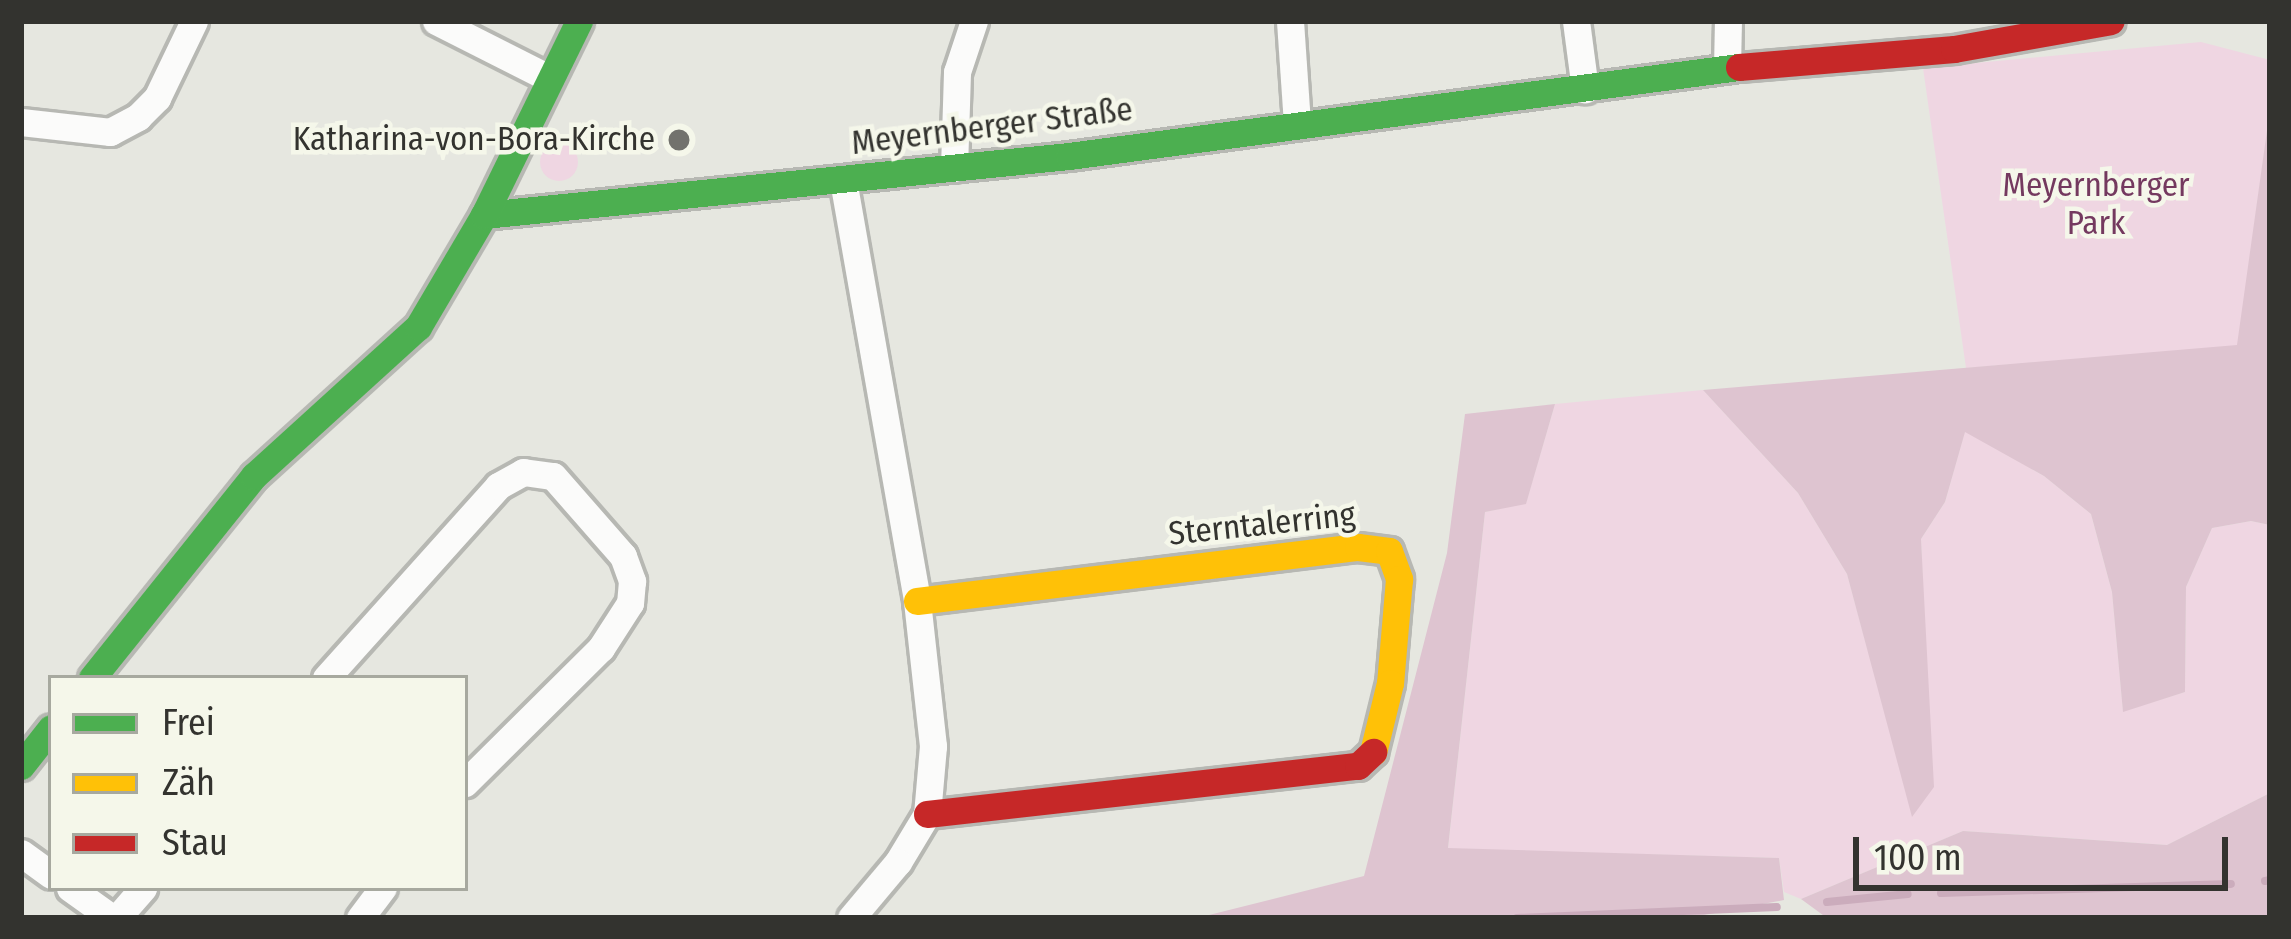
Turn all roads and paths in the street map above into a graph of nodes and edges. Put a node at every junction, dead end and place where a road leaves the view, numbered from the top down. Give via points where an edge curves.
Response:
1 (194, 21) edge
2 (436, 21) edge
3 (579, 21) edge
4 (974, 21) edge
5 (1290, 21) edge
6 (1576, 21) edge
7 (1728, 21) edge
8 (2111, 21) edge
9 (1727, 68) junction
10 (549, 78) junction
11 (1585, 89) junction
12 (21, 122) edge
13 (1297, 123) junction
14 (954, 168) junction
15 (843, 180) junction
16 (484, 215) junction
17 (916, 601) junction
18 (94, 675) edge
19 (329, 675) edge
20 (48, 732) edge
21 (21, 766) edge
22 (468, 780) edge
23 (927, 814) junction
24 (21, 853) edge
25 (48, 873) edge
26 (74, 891) edge
27 (140, 891) edge
28 (380, 891) edge
29 (114, 918) edge
30 (360, 918) edge
31 (851, 918) edge

1 - 12 street via 157,98 138,117 110,132
2 - 10 street
3 - 10 street
4 - 14 street via 957,72
5 - 13 street
6 - 11 street
7 - 9 street
8 - 9 street, Meyernberger Straße via 1954,49
9 - 11 street, Meyernberger Straße
10 - 16 street
11 - 13 street, Meyernberger Straße
13 - 14 street, Meyernberger Straße
14 - 15 street, Meyernberger Straße
15 - 16 street, Meyernberger Straße
15 - 17 street
16 - 18 street via 418,327 254,476
17 - 23 street via 933,746
17 - 23 street, Sterntalerring via 1358,548 1389,551 1399,579 1376,749 1358,766
19 - 22 street via 498,487 539,471 571,491 623,556 629,603 601,648
20 - 21 street
23 - 31 street
24 - 25 street
26 - 29 street
27 - 29 street
28 - 30 street

